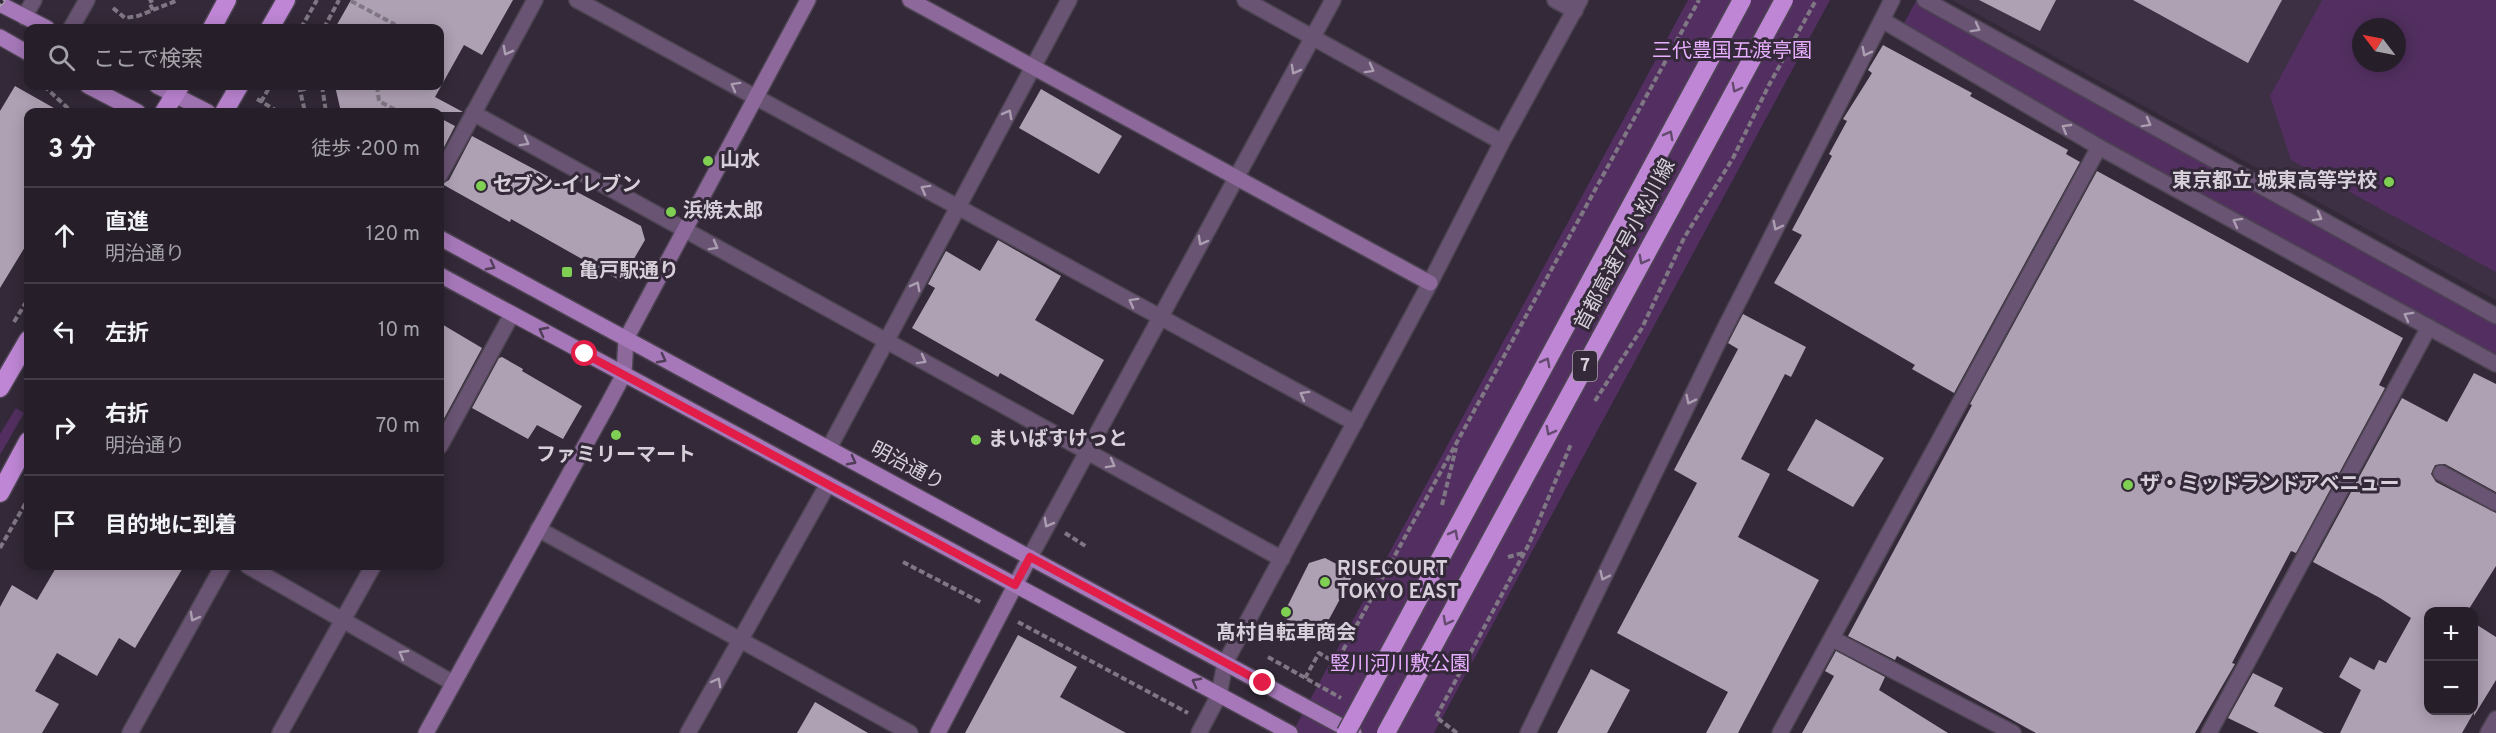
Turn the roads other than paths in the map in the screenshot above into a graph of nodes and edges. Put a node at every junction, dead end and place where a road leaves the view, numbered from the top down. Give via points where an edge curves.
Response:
1 (34, 0) edge
2 (87, 0) edge
3 (227, 0) edge
4 (286, 0) edge
5 (535, 0) edge
6 (577, 0) edge
7 (808, 0) edge
8 (910, 0) edge
9 (1069, 0) edge
10 (1245, 0) edge
11 (1333, 0) edge
12 (1555, 0) edge
13 (1742, 0) edge
14 (1784, 0) edge
15 (1892, 0) edge
16 (1925, 0) edge
17 (0, 4) edge
18 (1578, 5) edge
19 (24, 16) junction
20 (1882, 20) junction
21 (39, 24) edge
22 (73, 24) edge
23 (214, 24) edge
24 (272, 24) edge
25 (0, 37) edge
26 (1313, 37) junction
27 (24, 51) edge
28 (1033, 67) junction
29 (96, 90) edge
30 (177, 90) edge
31 (237, 90) edge
32 (756, 97) junction
33 (130, 108) edge
34 (166, 108) edge
35 (202, 108) edge
36 (226, 108) edge
37 (473, 113) junction
38 (1502, 142) junction
39 (2099, 147) junction
40 (444, 167) edge
41 (1236, 178) junction
42 (958, 207) junction
43 (685, 229) junction
44 (444, 240) edge
45 (444, 277) edge
46 (1430, 283) junction
47 (512, 314) junction
48 (2496, 316) edge
49 (1160, 317) junction
50 (2429, 327) junction
51 (626, 339) junction
52 (886, 340) junction
53 (24, 347) edge
54 (2496, 364) edge
55 (624, 374) junction
56 (0, 388) edge
57 (1355, 423) junction
58 (444, 439) edge
59 (24, 448) edge
60 (829, 448) junction
61 (1087, 451) junction
62 (2441, 473) dead end
63 (828, 484) junction
64 (0, 493) edge
65 (2496, 503) edge
66 (538, 529) junction
67 (1030, 557) junction
68 (1282, 559) junction
69 (221, 570) edge
70 (255, 570) edge
71 (371, 570) edge
72 (1015, 585) junction
73 (343, 620) junction
74 (1833, 639) junction
75 (740, 640) junction
76 (1226, 663) junction
77 (453, 683) junction
78 (1219, 695) junction
79 (2496, 719) edge
80 (1202, 728) edge
81 (1287, 731) edge
82 (130, 733) edge
83 (280, 733) edge
84 (426, 733) edge
85 (688, 733) edge
86 (910, 733) edge
87 (938, 733) edge
88 (1346, 733) edge
89 (1354, 733) edge
90 (1386, 733) edge
91 (1528, 733) edge
92 (1780, 733) edge
93 (2013, 733) edge
94 (2209, 733) edge
95 (2488, 733) edge

1 - 19 street
2 - 22 street
3 - 23 highway
4 - 24 highway
5 -> 37 street
32 -> 6 street
7 - 32 street
8 - 28 street
9 - 28 street
10 - 26 street
11 - 26 street
12 - 18 street
88 -> 13 highway, 首都高速7号小松川線 / 7, bridge
14 -> 90 highway, 首都高速7号小松川線 / 7, bridge
15 - 20 street
16 -> 48 street
17 - 19 main road
18 - 38 street
19 - 21 main road
39 -> 20 street
20 -> 91 street via 1724,330
25 - 27 main road
26 -> 38 street
26 -> 41 street
28 - 41 street
42 -> 28 street
29 - 33 main road
30 - 34 highway
30 - 35 main road
31 - 36 highway
42 -> 32 street
32 - 43 street
37 - 40 street
37 -> 43 street
38 - 46 street
50 -> 39 street
39 - 74 street
41 - 46 street
41 -> 49 street
49 -> 42 street
52 -> 42 street
43 - 51 street
43 -> 52 street
44 -> 51 main road, 明治通り
45 - 47 main road
46 - 57 street
55 -> 47 main road
47 - 58 street
57 -> 49 street
49 - 61 street
50 - 54 street
50 - 94 street
51 - 55 street
51 -> 60 main road, 明治通り
52 - 60 street
52 -> 61 street
53 - 56 highway
55 - 63 main road
55 - 66 street
57 - 68 street
59 - 64 highway
60 -> 67 main road, 明治通り
61 -> 67 street
61 -> 68 street
62 - 65 street
63 - 72 main road
63 - 75 street
66 - 75 street
66 - 77 street
67 - 72 street
67 - 76 main road, 明治通り
68 - 76 street
69 -> 82 street
70 - 73 street
71 - 73 street
78 -> 72 main road
72 - 87 street
77 -> 73 street
73 - 83 street
74 - 92 street
74 - 93 street
85 -> 75 street
75 - 86 street
76 - 78 street
76 - 89 main road, 明治通り
77 - 84 street
78 - 80 street
78 - 81 main road
79 - 95 street

